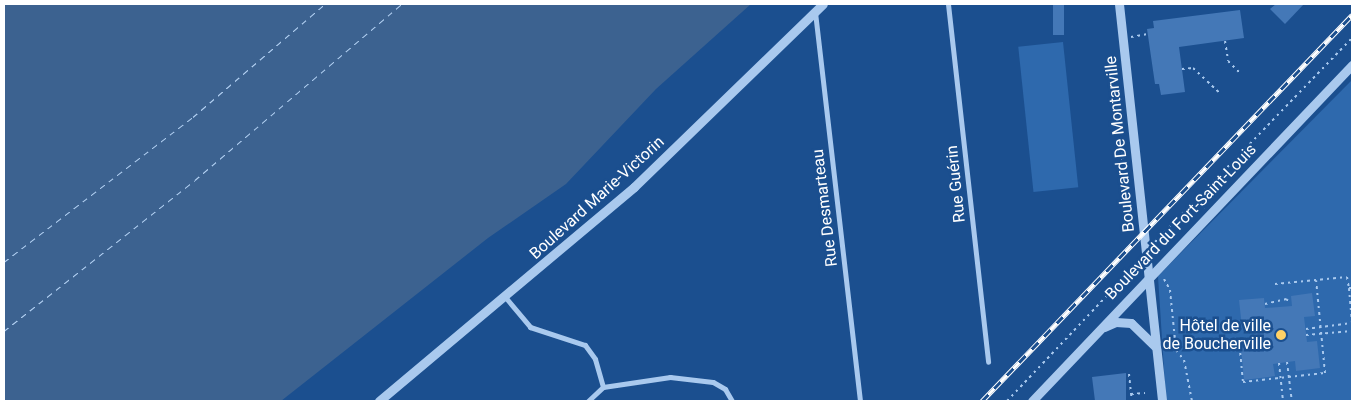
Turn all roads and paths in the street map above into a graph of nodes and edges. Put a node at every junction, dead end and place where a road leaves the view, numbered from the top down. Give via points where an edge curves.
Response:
1 (823, 4) edge
2 (948, 4) edge
3 (1119, 4) edge
4 (815, 12) junction
5 (1148, 34) dead end
6 (1131, 37) dead end
7 (1352, 38) edge
8 (1225, 41) dead end
9 (1352, 65) edge
10 (1182, 69) dead end
11 (1241, 74) dead end
12 (1221, 94) dead end
13 (1123, 128) dead end
14 (1123, 189) dead end
15 (1158, 238) dead end
16 (1134, 268) dead end
17 (1148, 277) junction
18 (1164, 280) dead end
19 (1316, 280) junction
20 (1275, 284) dead end
21 (1348, 288) junction
22 (1352, 288) edge
23 (506, 298) junction
24 (1292, 303) dead end
25 (1265, 304) dead end
26 (1352, 317) edge
27 (1352, 324) edge
28 (1321, 327) junction
29 (1306, 329) dead end
30 (1098, 330) junction
31 (1352, 330) edge
32 (1322, 334) junction
33 (1306, 335) dead end
34 (1254, 338) dead end
35 (1171, 344) dead end
36 (1175, 345) junction
37 (1156, 348) junction
38 (988, 362) dead end
39 (1287, 362) dead end
40 (1279, 363) dead end
41 (1129, 374) dead end
42 (1289, 377) junction
43 (1280, 378) junction
44 (603, 387) junction
45 (1145, 393) dead end
46 (1131, 394) junction
47 (379, 401) edge
48 (588, 401) edge
49 (732, 401) edge
50 (860, 401) edge
51 (1007, 401) edge
52 (1032, 401) edge
53 (1126, 401) edge
54 (1132, 401) edge
55 (1162, 401) edge
56 (1192, 401) edge
57 (1283, 401) edge
58 (1292, 401) edge

1 - 4 street, Boulevard Marie-Victorin
2 - 38 street, Rue Guérin
3 - 17 street, Boulevard De Montarville
4 - 23 street, Boulevard Marie-Victorin via 640,181
4 - 50 street, Rue Desmarteau
5 - 6 path
7 - 15 path, Boulevard du Fort-Saint-Louis
8 - 11 path via 1228,61
9 - 17 street, Boulevard du Fort-Saint-Louis
10 - 12 path via 1193,68
13 - 14 path
16 - 51 path, Boulevard du Fort-Saint-Louis
17 - 30 street, Boulevard du Fort-Saint-Louis
17 - 37 street, Boulevard De Montarville
18 - 36 path via 1170,290
19 - 20 path
19 - 21 path via 1347,278
19 - 28 path
21 - 22 path
21 - 26 path
23 - 44 street via 530,327 586,345 595,359
23 - 47 street, Boulevard Marie-Victorin
24 - 25 path via 1286,299
26 - 27 path
27 - 28 path
27 - 31 path
28 - 29 path
28 - 32 path
30 - 37 street via 1116,322 1132,323 1146,333
30 - 52 street, Boulevard du Fort-Saint-Louis
31 - 32 path
32 - 33 path
32 - 42 path via 1325,373
34 - 43 path via 1239,340 1243,382
35 - 36 path
36 - 56 path via 1184,360
37 - 55 street, Boulevard De Montarville
39 - 42 path
40 - 43 path
41 - 46 path
42 - 43 path
42 - 58 path
43 - 57 path
44 - 48 street
44 - 49 street via 670,377 714,382 725,389
45 - 46 path
46 - 54 path
53 - 54 path

